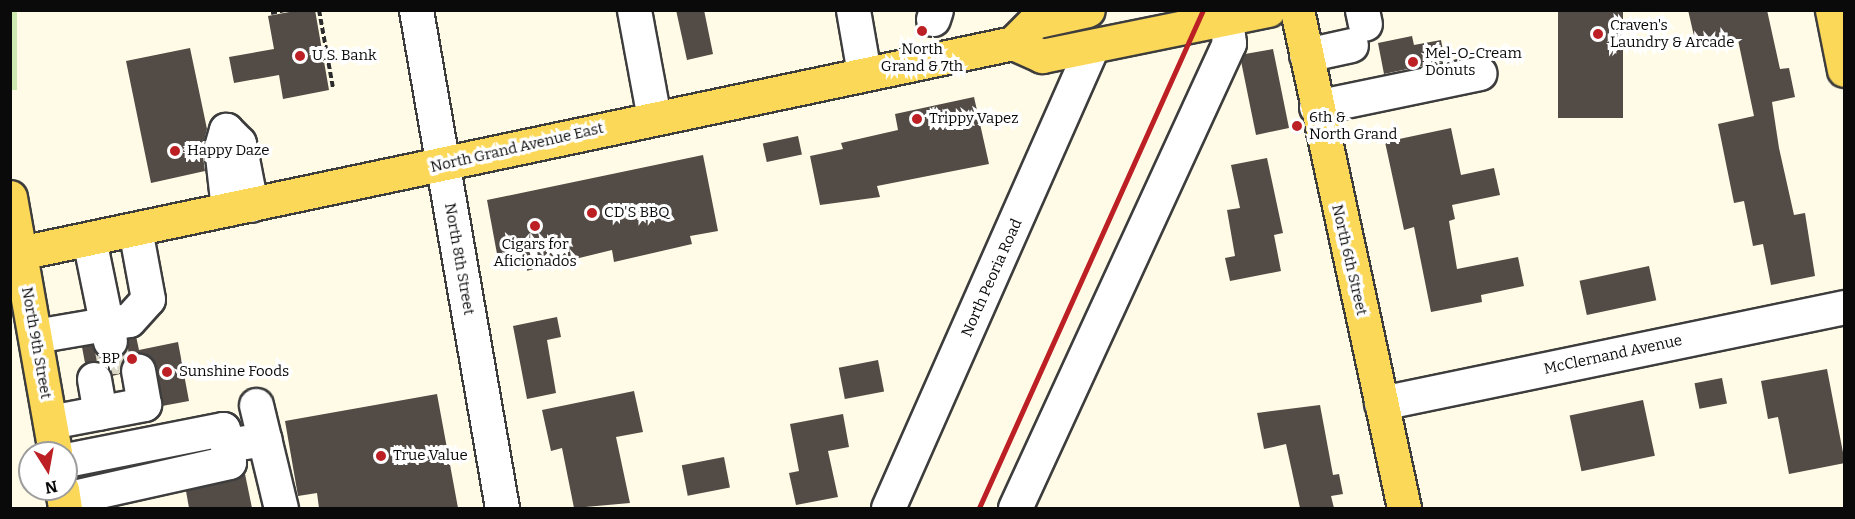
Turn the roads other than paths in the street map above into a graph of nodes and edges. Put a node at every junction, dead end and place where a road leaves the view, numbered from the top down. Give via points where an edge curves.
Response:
1 (416, 10) edge
2 (634, 10) edge
3 (853, 10) edge
4 (1268, 10) edge
5 (1297, 10) edge
6 (1832, 10) edge
7 (1078, 11) edge
8 (1226, 20) junction
9 (1359, 26) edge
10 (1013, 43) junction
11 (1092, 47) junction
12 (1306, 55) junction
13 (1845, 70) edge
14 (864, 73) junction
15 (1480, 73) dead end
16 (1316, 107) junction
17 (654, 118) junction
18 (443, 164) junction
19 (10, 197) edge
20 (135, 229) junction
21 (89, 239) junction
22 (20, 253) junction
23 (1845, 307) edge
24 (109, 332) junction
25 (35, 336) junction
26 (1381, 403) junction
27 (256, 405) dead end
28 (111, 410) junction
29 (52, 437) edge
30 (265, 439) junction
31 (137, 445) junction
32 (227, 445) junction
33 (78, 457) edge
34 (153, 481) junction
35 (78, 496) edge
36 (281, 508) edge
37 (502, 508) edge
38 (888, 508) edge
39 (1014, 508) edge
40 (1404, 508) edge

1 - 18 street, North 8th Street
2 - 17 street
3 - 14 street
4 - 8 main road
5 - 12 main road, North 6th Street
6 - 13 main road
7 - 10 main road via 1034,22
8 - 11 main road
8 - 39 street via 1229,43
9 - 12 street
10 - 11 main road via 1042,56
10 - 14 main road, North Grand Avenue East
11 - 38 street, North Peoria Road
12 - 16 main road, North 6th Street
14 - 17 main road, North Grand Avenue East
15 - 16 street
16 - 26 main road, North 6th Street
17 - 18 main road, North Grand Avenue East
18 - 20 main road, North Grand Avenue East
18 - 37 street, North 8th Street
19 - 22 main road, North 9th Street
20 - 21 main road, North Grand Avenue East
20 - 24 street via 148,299
21 - 22 main road, North Grand Avenue East
21 - 24 street
22 - 25 main road, North 9th Street
23 - 26 street, McClernand Avenue
24 - 25 street
25 - 29 main road, North 9th Street
26 - 40 main road, North 6th Street
27 - 30 street
28 - 28 street via 116,375 144,404
28 - 29 street
28 - 31 street
30 - 32 street
30 - 36 street
31 - 32 street via 223,429
31 - 33 street
31 - 34 street
32 - 34 street via 229,462
34 - 35 street

